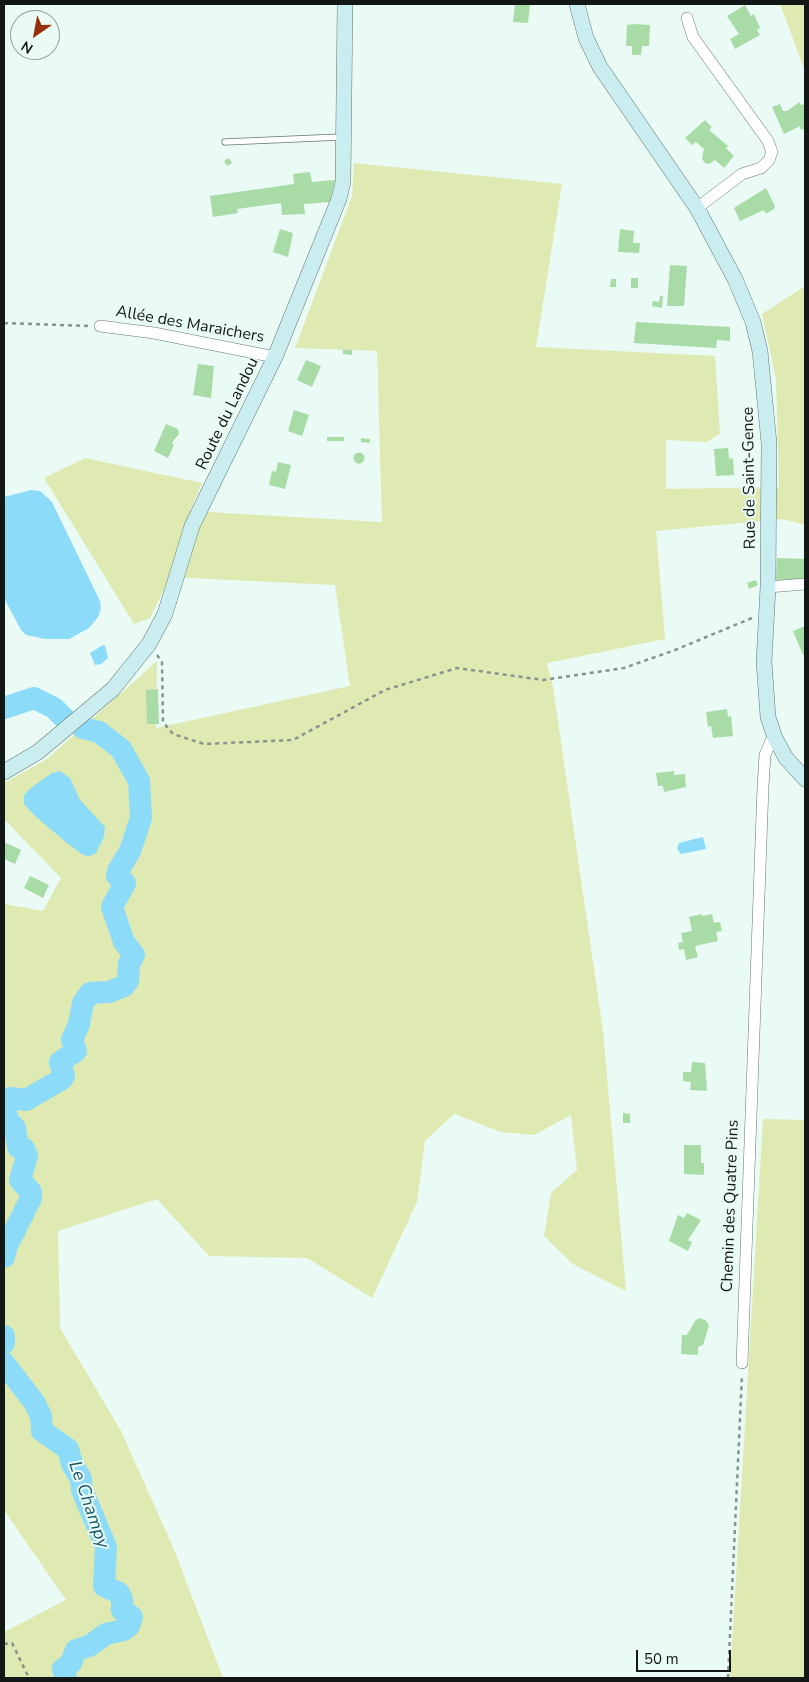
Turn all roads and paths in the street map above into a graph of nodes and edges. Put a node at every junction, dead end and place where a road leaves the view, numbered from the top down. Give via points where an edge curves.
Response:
1 (345, 4) edge
2 (577, 4) edge
3 (687, 18) dead end
4 (344, 137) junction
5 (226, 142) dead end
6 (697, 208) junction
7 (4, 323) edge
8 (100, 326) joint
9 (275, 357) junction
10 (805, 584) edge
11 (768, 586) junction
12 (766, 612) junction
13 (149, 644) junction
14 (775, 738) junction
15 (4, 772) edge
16 (805, 779) edge
17 (742, 1363) joint
18 (4, 1644) edge
19 (29, 1678) edge
20 (728, 1678) edge

1 - 4 street, Route du Landou
2 - 6 street, Rue de Saint-Gence via 586,38 600,67
3 - 6 street via 693,37 772,152 761,168 742,174
4 - 5 lane
4 - 9 street, Route du Landou via 343,182 338,199
6 - 11 street, Rue de Saint-Gence via 735,279 753,322 760,351 769,443
7 - 8 path
8 - 9 street, Allée des Maraichers via 154,332
9 - 13 street, Route du Landou via 192,526 165,614
10 - 11 street
11 - 12 street, Rue de Saint-Gence
12 - 13 path via 624,668 543,680 457,668 385,690 293,740 204,744 173,734 163,722 162,662
12 - 14 street, Rue de Saint-Gence via 765,692
13 - 15 street, Route du Landou via 113,689 38,752
14 - 16 street, Rue de Saint-Gence via 786,758
14 - 17 street, Chemin des Quatre Pins via 765,755 763,786
17 - 20 path
18 - 19 path via 12,1643

